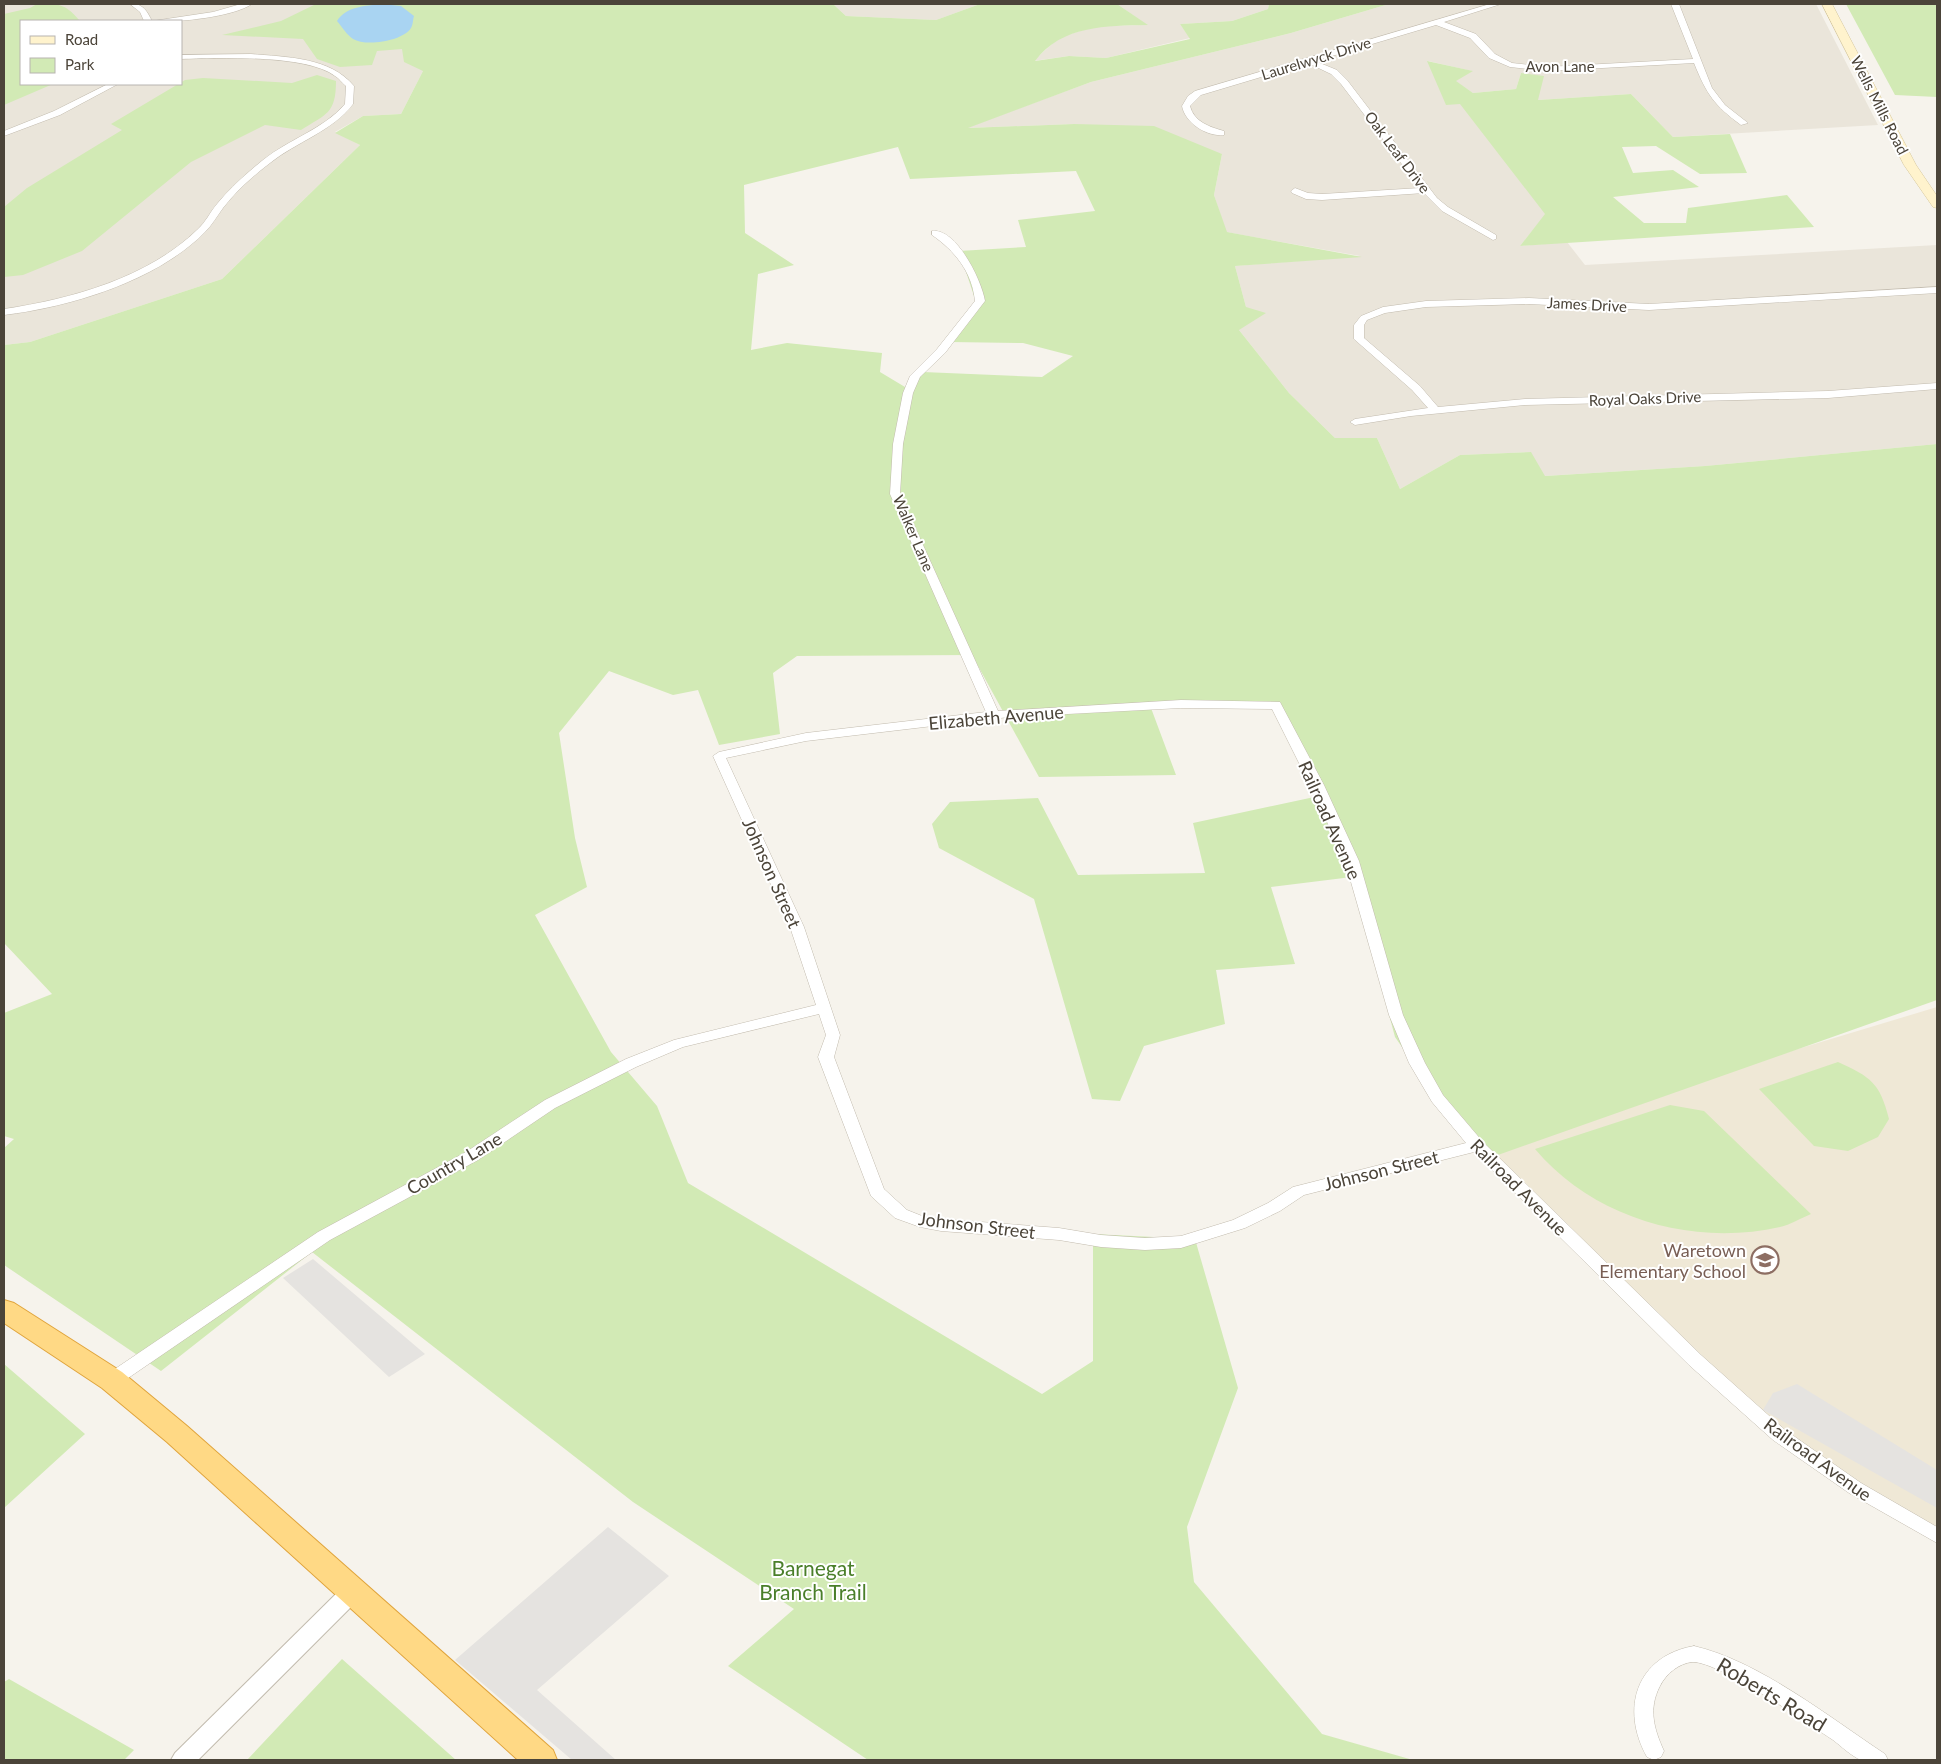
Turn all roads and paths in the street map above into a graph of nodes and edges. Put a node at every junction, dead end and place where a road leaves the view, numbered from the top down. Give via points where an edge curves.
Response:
1 (134, 4) edge
2 (248, 4) edge
3 (1497, 4) edge
4 (1675, 4) edge
5 (1827, 4) edge
6 (148, 20) edge
7 (165, 20) edge
8 (1436, 22) junction
9 (182, 56) edge
10 (1310, 61) junction
11 (1697, 61) junction
12 (112, 85) edge
13 (1744, 122) dead end
14 (1221, 133) dead end
15 (4, 134) edge
16 (1427, 190) junction
17 (1295, 191) dead end
18 (1937, 204) edge
19 (935, 232) dead end
20 (1493, 237) dead end
21 (1937, 290) edge
22 (4, 312) edge
23 (1937, 386) edge
24 (1434, 409) junction
25 (1354, 422) dead end
26 (1276, 705) joint
27 (994, 715) junction
28 (719, 756) joint
29 (825, 1008) junction
30 (1477, 1146) junction
31 (4, 1310) edge
32 (112, 1380) junction
33 (1937, 1536) edge
34 (352, 1592) junction
35 (1654, 1751) dead end
36 (183, 1760) edge
37 (541, 1760) edge
38 (1878, 1760) edge

1 - 6 street
2 - 7 street via 214,14
3 - 8 street, Laurelwyck Drive
4 - 11 street
5 - 18 main road, Wells Mills Road via 1910,165
8 - 10 street, Laurelwyck Drive
8 - 11 street, Avon Lane via 1472,36 1492,56 1523,68
9 - 22 street via 244,56 309,62 346,82 351,94 348,105 336,117 269,159 219,206 200,233 165,258 136,276 107,287
10 - 14 street, Laurelwyck Drive via 1198,93 1191,98 1186,106 1189,114 1202,127
10 - 16 street, Oak Leaf Drive via 1334,72 1344,82
11 - 13 street via 1712,96
12 - 15 street via 64,110
16 - 17 street via 1322,197
16 - 20 street, Oak Leaf Drive via 1444,209
19 - 27 street, Walker Lane via 960,255 980,287 980,301 941,351 915,376 908,393 898,444 895,494
21 - 24 street, James Drive via 1649,307 1529,301 1426,304 1383,310 1364,318 1359,325 1359,340 1416,388
23 - 24 street, Royal Oaks Drive via 1815,395 1663,396
24 - 25 street, Royal Oaks Drive
26 - 27 street, Elizabeth Avenue via 1181,704
26 - 30 street, Railroad Avenue via 1352,860 1396,1015 1417,1063 1437,1098
27 - 28 street, Elizabeth Avenue via 806,737
28 - 29 street, Johnson Street via 797,927
29 - 30 street, Johnson Street via 833,1035 826,1057 877,1192 901,1214 920,1221 1101,1241 1181,1242 1239,1224 1299,1190
29 - 32 street, Country Lane via 679,1043 550,1104 472,1156 324,1236
30 - 33 street, Railroad Avenue via 1695,1360 1779,1435 1855,1488
31 - 32 highway
32 - 34 highway via 177,1434
34 - 36 street
34 - 37 highway
35 - 38 street, Roberts Road via 1646,1742 1641,1718 1648,1689 1671,1662 1684,1655 1695,1654 1724,1662

